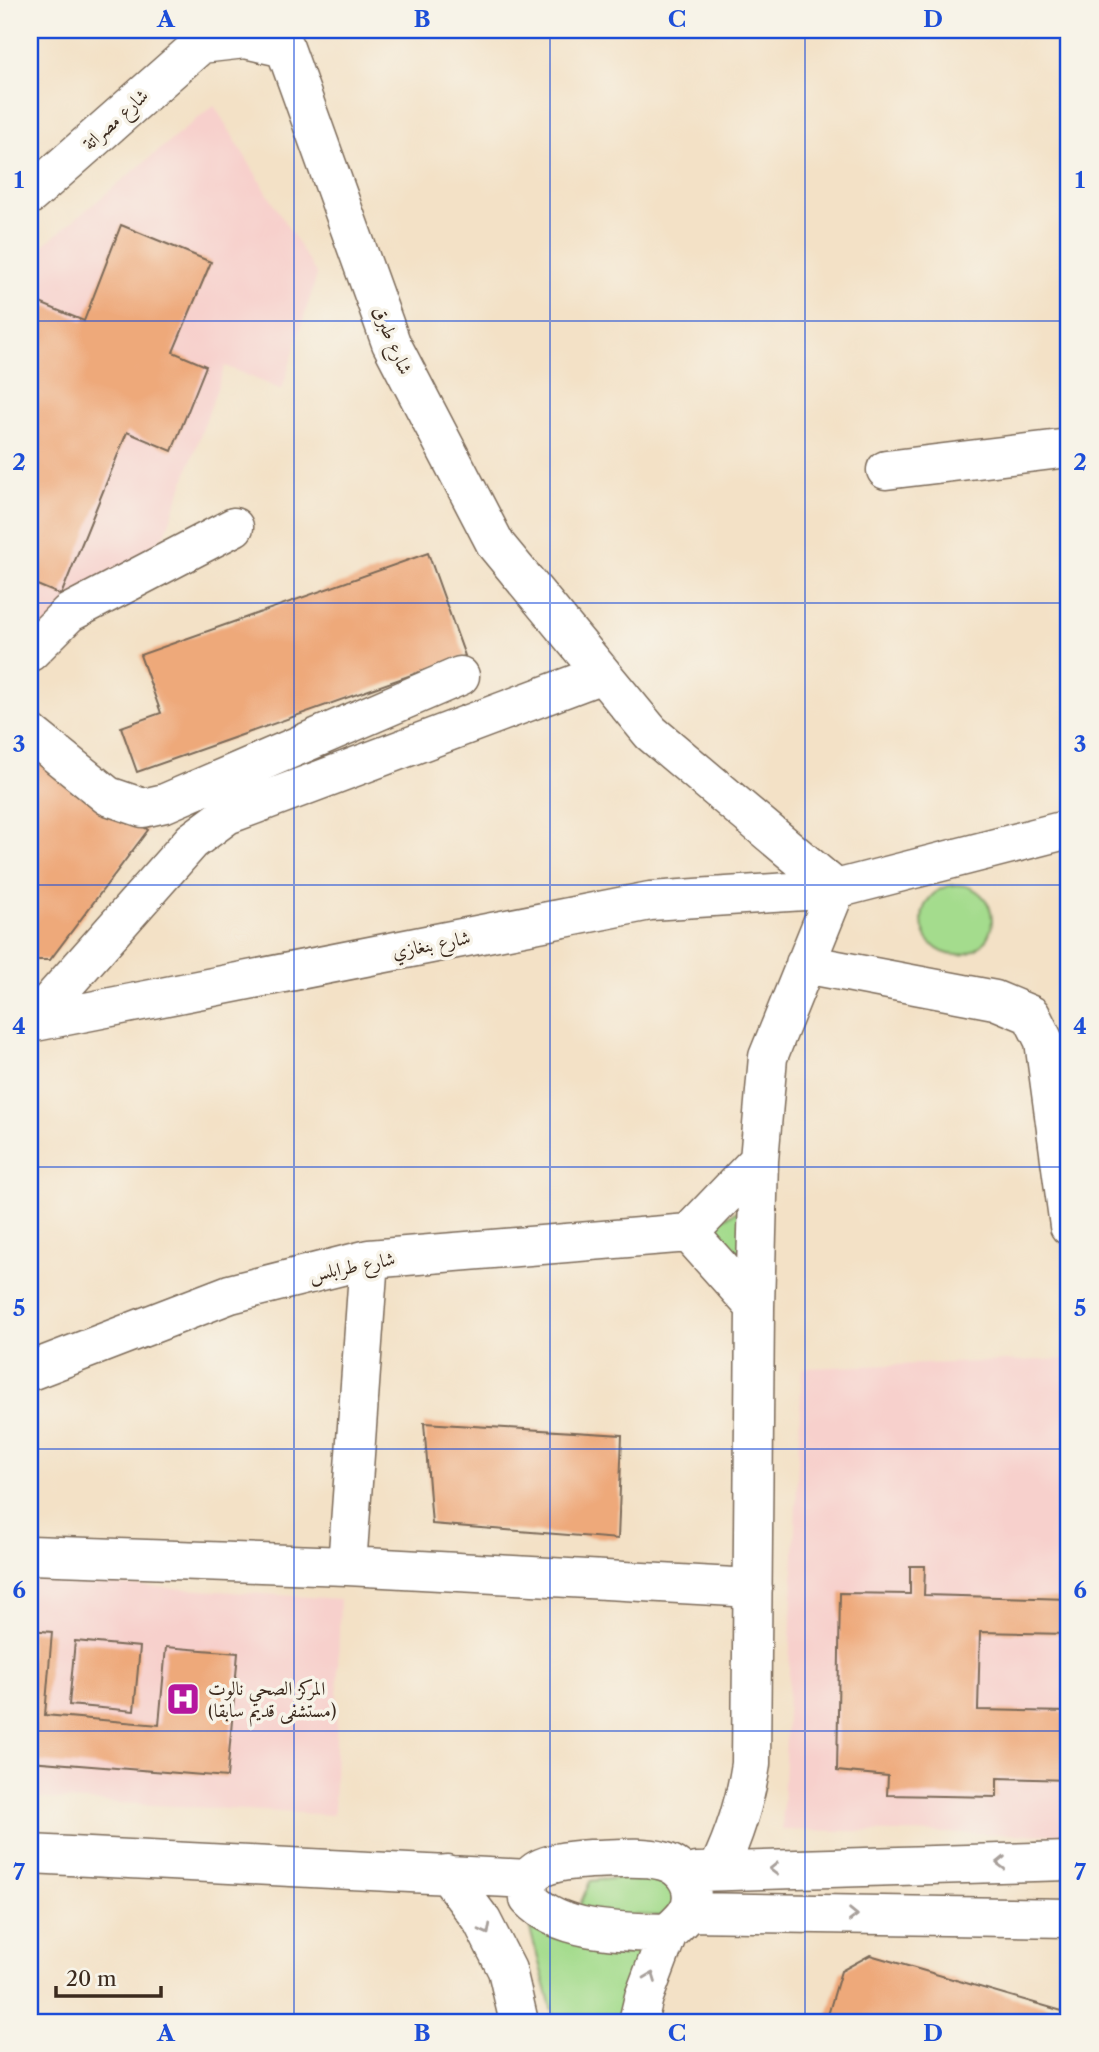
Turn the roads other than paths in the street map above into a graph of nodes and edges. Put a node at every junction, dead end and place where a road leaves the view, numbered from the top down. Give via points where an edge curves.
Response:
1 (201, 44) joint
2 (30, 195) edge
3 (1069, 448) edge
4 (886, 470) dead end
5 (234, 527) dead end
6 (30, 652) edge
7 (602, 674) junction
8 (460, 676) dead end
9 (30, 733) edge
10 (1069, 829) edge
11 (836, 889) junction
12 (805, 964) junction
13 (30, 1023) edge
14 (759, 1160) junction
15 (1069, 1226) edge
16 (689, 1233) junction
17 (369, 1259) junction
18 (755, 1307) junction
19 (30, 1371) edge
20 (30, 1555) edge
21 (347, 1566) junction
22 (753, 1588) junction
23 (30, 1854) edge
24 (1069, 1861) edge
25 (701, 1872) junction
26 (447, 1874) junction
27 (529, 1879) junction
28 (1069, 1918) edge
29 (677, 1923) junction
30 (519, 2022) edge
31 (638, 2022) edge

1 - 2 street, شارع مصراتة
1 - 7 street, شارع طبرق via 245,39 285,48 391,343 496,545
3 - 4 street
5 - 6 street via 69,613
7 - 11 street via 651,733
7 - 13 street via 227,815 192,841
8 - 9 street via 165,803 143,807 108,796
10 - 11 street, شارع بنغازي
11 - 12 street
11 - 13 street, شارع بنغازي via 650,901
12 - 14 street via 768,1057
12 - 15 street via 995,1000 1031,1015 1044,1041
14 - 16 street
14 - 18 street
16 - 17 street, شارع طرابلس
16 - 18 street
17 - 19 street, شارع طرابلس via 230,1294
17 - 21 street
18 - 22 street
20 - 21 street
21 - 22 street
22 - 25 street via 751,1764 745,1803
23 - 26 street
24 -> 25 street
25 - 27 street via 660,1860 591,1859 552,1864
25 - 29 street via 690,1885 690,1901
26 - 27 street
26 -> 30 street via 482,1921 507,1970
27 - 29 street via 529,1899 538,1908 590,1928 616,1932
29 -> 28 street
31 -> 29 street via 644,1997

